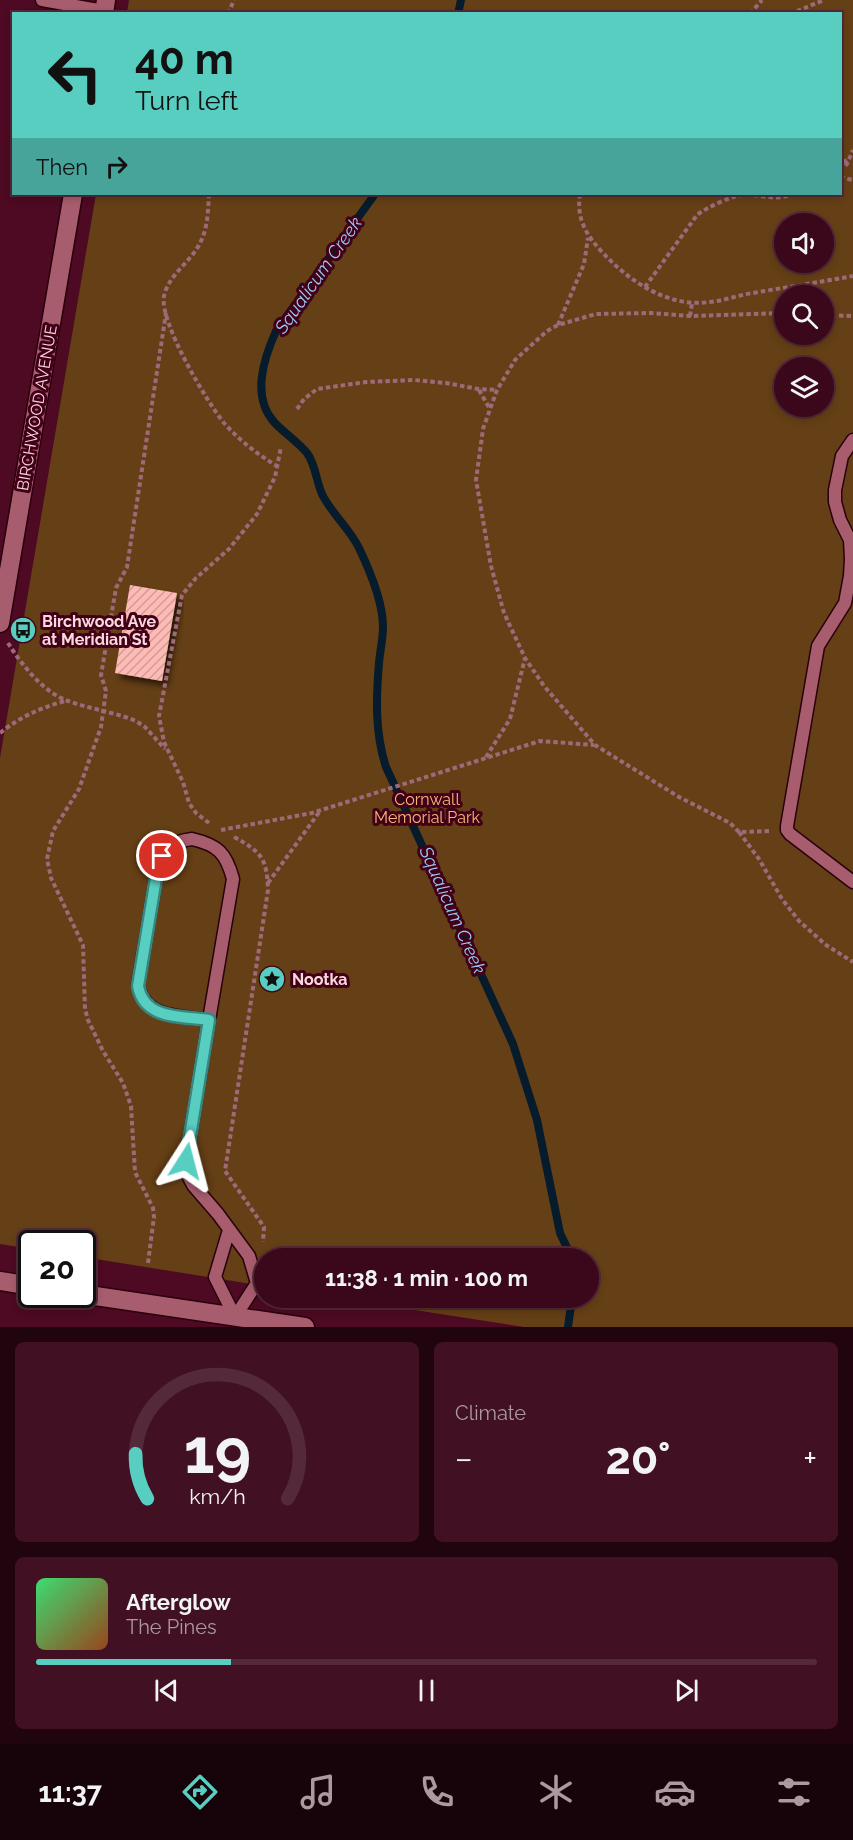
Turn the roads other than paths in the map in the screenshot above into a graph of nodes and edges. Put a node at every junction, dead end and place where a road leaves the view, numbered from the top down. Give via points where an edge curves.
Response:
1 (42, 0) edge
2 (105, 8) edge
3 (73, 195) edge
4 (853, 440) edge
5 (2, 631) edge
6 (853, 882) edge
7 (209, 1020) junction
8 (229, 1230) junction
9 (0, 1281) edge
10 (18, 1284) edge
11 (96, 1297) edge
12 (235, 1322) edge
13 (305, 1327) edge

1 - 2 lane
3 - 5 street, BIRCHWOOD AVENUE
4 - 6 lane via 842,456 835,490 840,520 850,540 850,576 845,603 818,646 788,831
7 - 7 lane via 233,879 221,851 192,839 167,847 162,856 138,986 148,1007 163,1014
7 - 8 lane via 187,1174
8 - 12 lane via 215,1276
8 - 12 lane via 249,1256 257,1284
9 - 10 street
11 - 12 street
12 - 13 street

